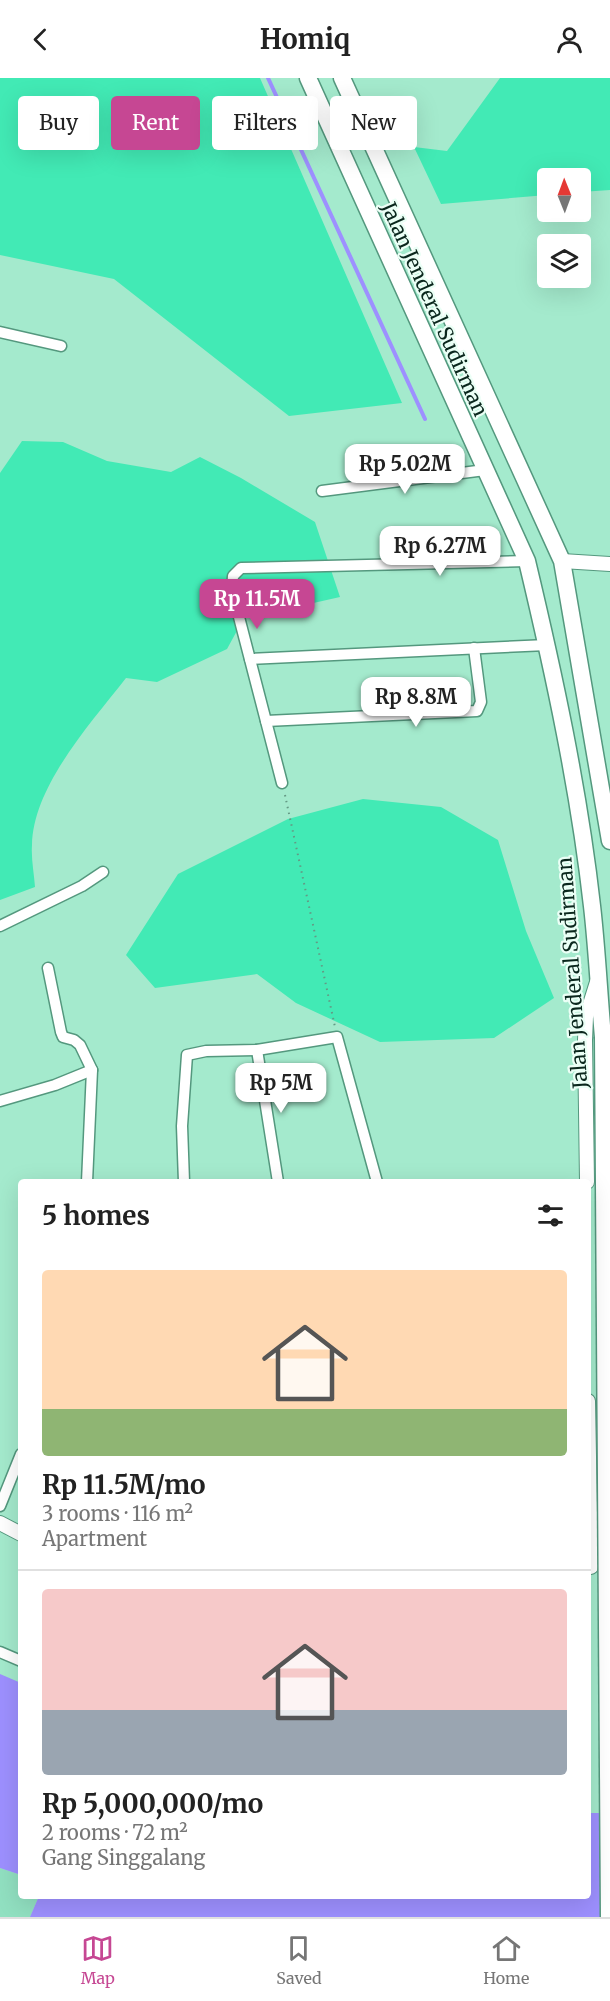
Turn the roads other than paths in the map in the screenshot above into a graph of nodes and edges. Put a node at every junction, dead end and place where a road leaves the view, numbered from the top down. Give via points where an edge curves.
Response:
1 (308, 78) edge
2 (342, 78) edge
3 (0, 332) edge
4 (61, 346) dead end
5 (485, 470) junction
6 (322, 491) dead end
7 (526, 561) junction
8 (562, 561) junction
9 (610, 564) edge
10 (547, 645) junction
11 (474, 648) junction
12 (250, 659) junction
13 (266, 721) junction
14 (282, 783) road end
15 (610, 841) edge
16 (103, 872) dead end
17 (0, 926) edge
18 (48, 968) dead end
19 (598, 978) junction
20 (257, 1050) junction
21 (92, 1070) junction
22 (0, 1101) edge
23 (87, 1179) edge
24 (184, 1179) edge
25 (278, 1179) edge
26 (376, 1179) edge
27 (587, 1179) edge
28 (18, 1462) edge
29 (1, 1504) edge
30 (0, 1523) edge
31 (18, 1532) edge
32 (610, 1557) edge
33 (591, 1566) edge
34 (0, 1652) edge
35 (18, 1660) edge
36 (609, 1917) edge

1 - 5 main road, Jalan Jenderal Sudirman
2 - 8 main road, Jalan Jenderal Sudirman
3 - 4 street
5 - 6 street
5 - 7 main road, Jalan Jenderal Sudirman
7 - 10 main road, Jalan Jenderal Sudirman
7 - 12 street via 241,568 233,576 232,590
8 - 9 street
8 - 15 main road, Jalan Jenderal Sudirman
10 - 11 street
10 - 19 main road, Jalan Jenderal Sudirman via 584,846
11 - 12 street
11 - 13 street via 481,702 477,711
12 - 13 street
13 - 14 street
16 - 17 street
18 - 21 street via 61,1032 80,1045
19 - 27 street via 586,1017
19 - 36 main road, Jalan Jenderal Sudirman, bridge via 603,1037
20 - 24 street via 187,1055 182,1126
20 - 25 street
20 - 26 street via 337,1037
21 - 22 street
21 - 23 street
28 - 29 street
30 - 31 street
32 - 33 street
34 - 35 street

